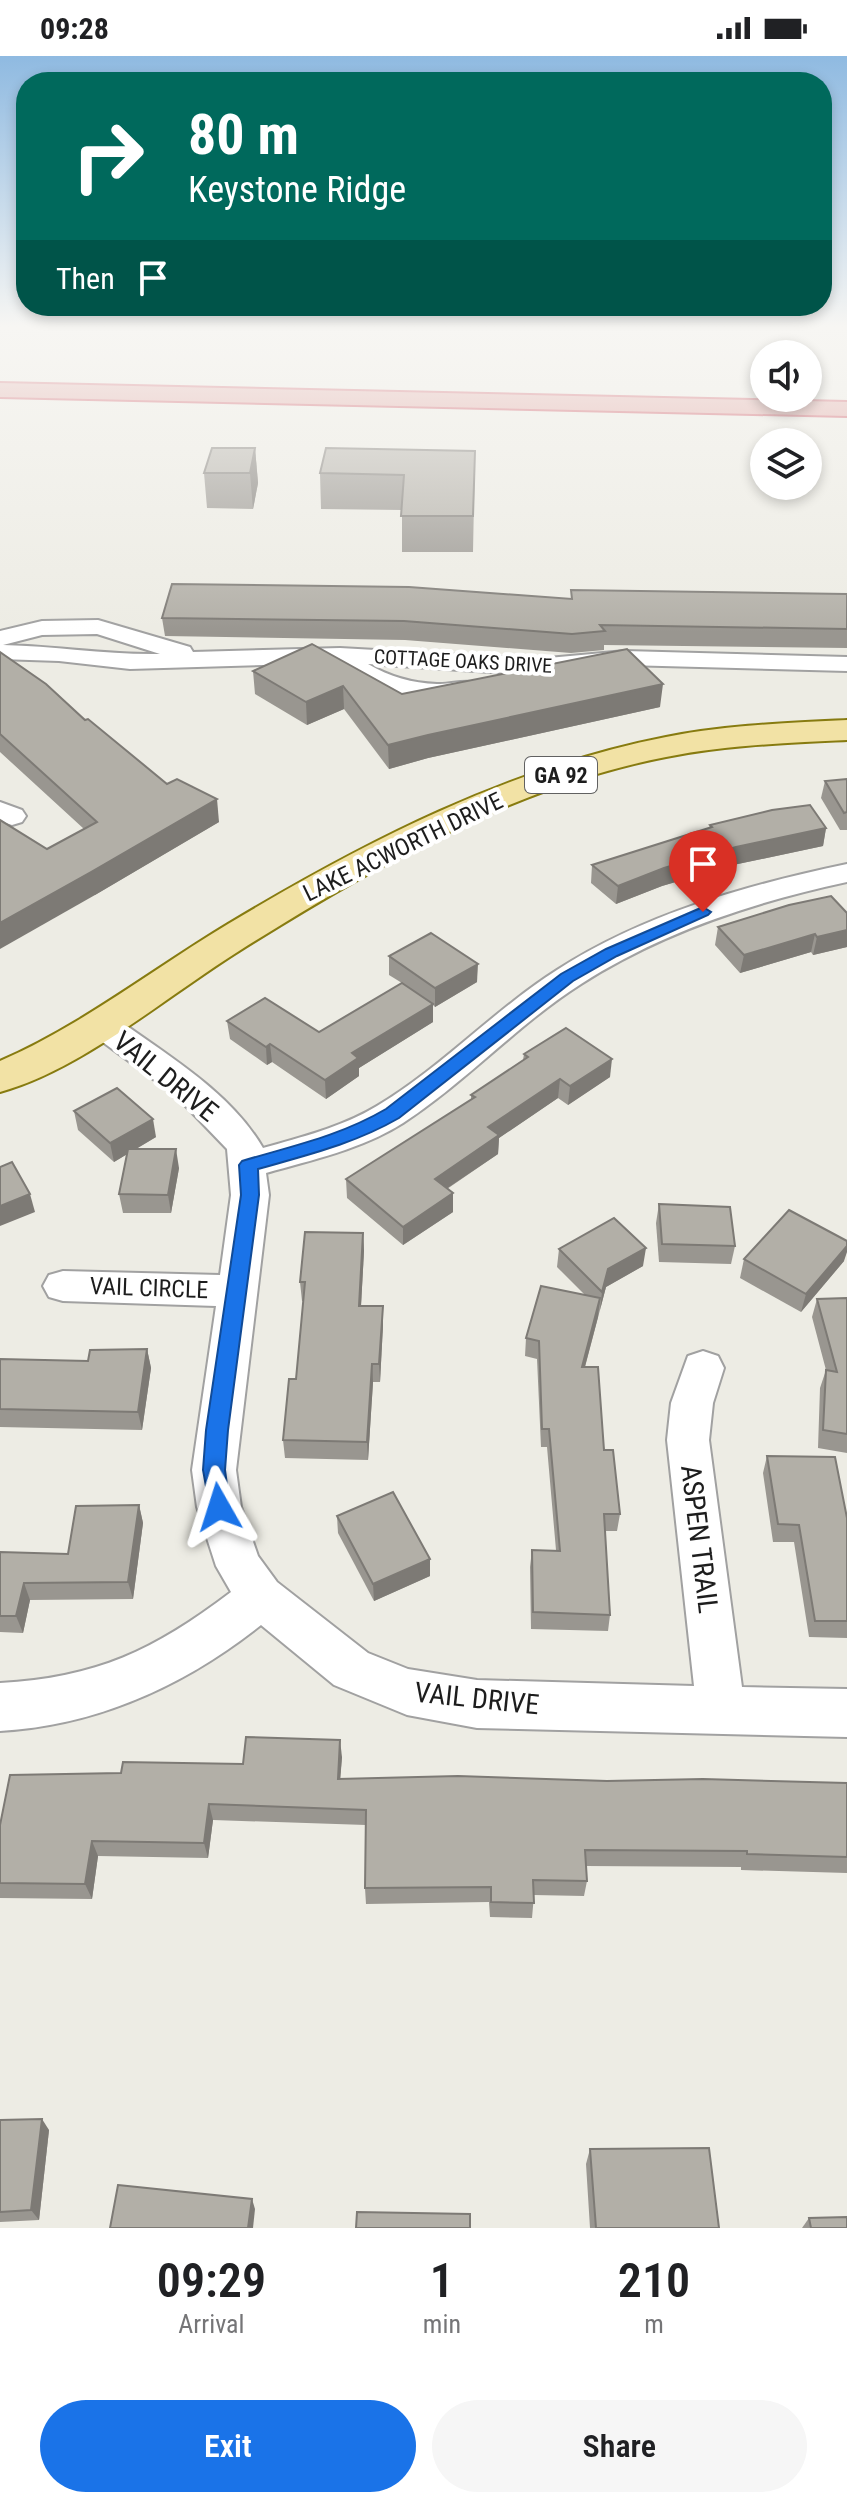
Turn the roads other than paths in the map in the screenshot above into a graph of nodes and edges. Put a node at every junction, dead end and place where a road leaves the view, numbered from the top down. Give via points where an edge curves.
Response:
1 (0, 638) edge
2 (0, 652) edge
3 (222, 660) junction
4 (847, 664) edge
5 (847, 730) edge
6 (847, 873) edge
7 (101, 1024) junction
8 (0, 1078) edge
9 (248, 1165) junction
10 (63, 1286) dead end
11 (235, 1291) junction
12 (703, 1368) dead end
13 (261, 1597) junction
14 (0, 1707) edge
15 (721, 1712) junction
16 (847, 1713) edge

1 - 3 street via 42,628 98,627
2 - 3 street via 130,662
3 - 4 street, COTTAGE OAKS DRIVE via 334,656 384,684 440,692 504,679 529,666 625,658
5 - 7 main road, LAKE ACWORTH DRIVE / GA 92 via 664,748 569,772 512,794 398,844 298,899
6 - 9 street via 723,904 612,952 567,978 367,1128
7 - 8 main road, LAKE ACWORTH DRIVE / GA 92
7 - 9 street, VAIL DRIVE via 188,1088 226,1124 245,1148
9 - 11 street, VAIL DRIVE via 250,1195
10 - 11 street, VAIL CIRCLE
11 - 13 street, VAIL DRIVE via 214,1470 219,1507 239,1566
12 - 15 street, ASPEN TRAIL via 688,1440
13 - 14 street via 208,1639 150,1672 86,1697
13 - 15 street, VAIL DRIVE via 351,1669 407,1692 477,1704
15 - 16 street, VAIL DRIVE

